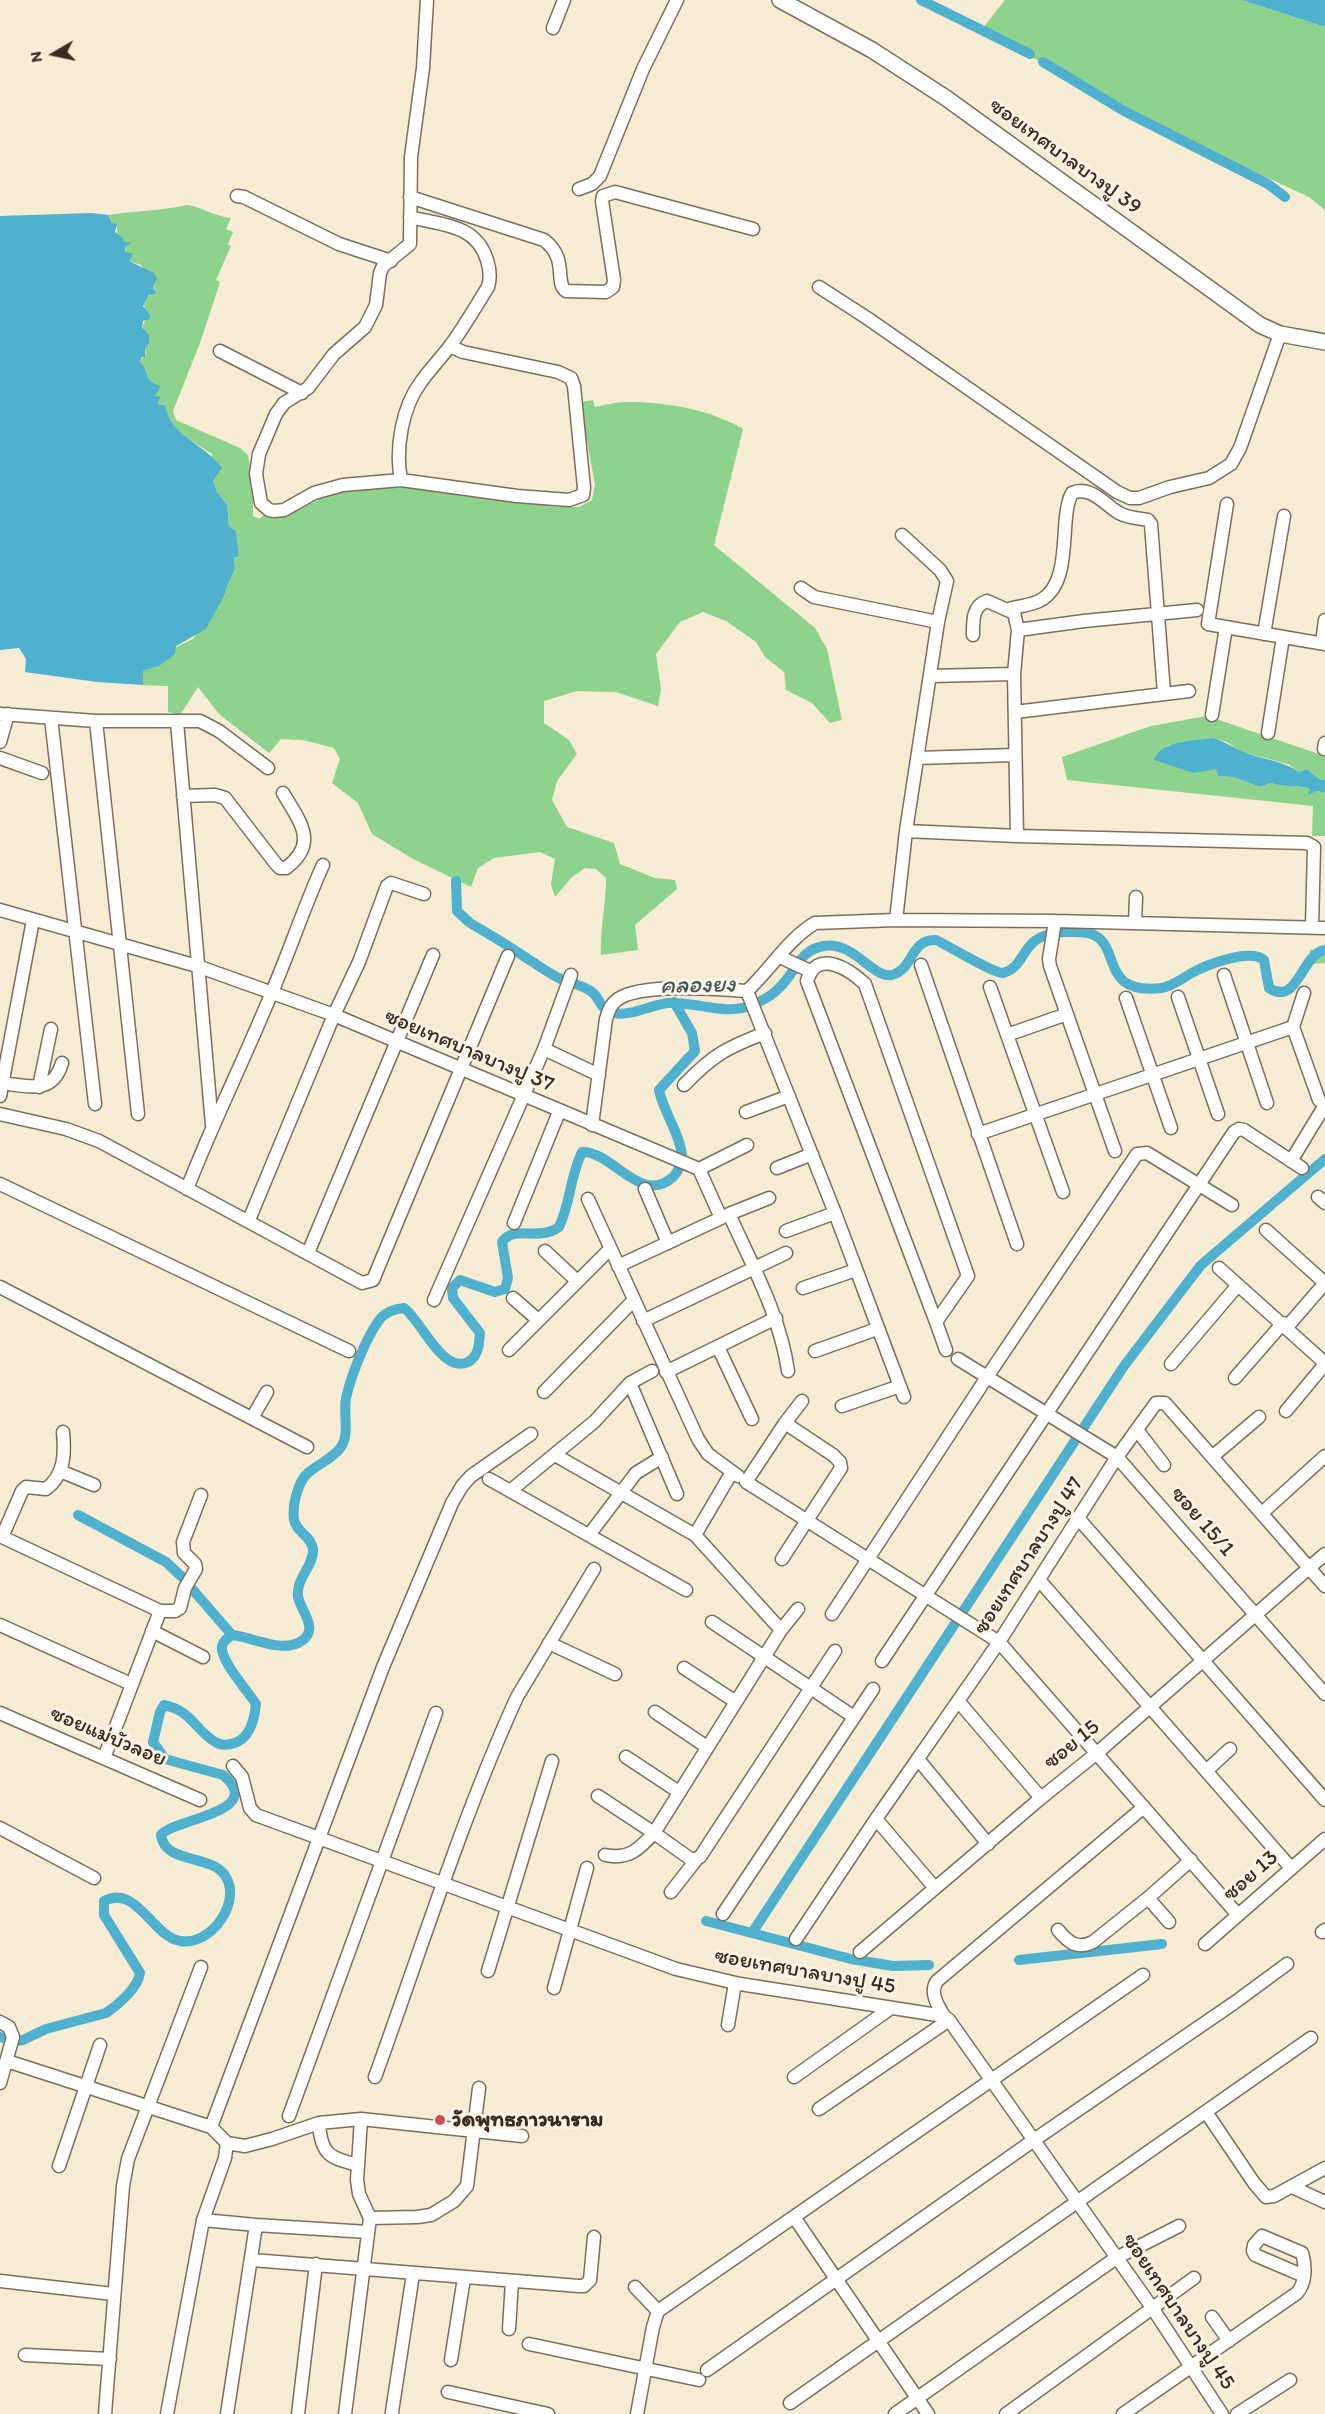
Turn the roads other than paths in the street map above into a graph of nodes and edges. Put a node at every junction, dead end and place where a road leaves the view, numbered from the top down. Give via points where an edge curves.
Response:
1 (427, 0) edge
2 (564, 0) edge
3 (677, 0) edge
4 (780, 0) edge
5 (553, 28) dead end
6 (579, 189) dead end
7 (237, 196) dead end
8 (410, 197) junction
9 (410, 217) junction
10 (753, 229) dead end
11 (391, 261) junction
12 (819, 286) dead end
13 (1280, 334) junction
14 (1325, 342) edge
15 (450, 346) junction
16 (220, 351) dead end
17 (302, 393) junction
18 (401, 480) junction
19 (1227, 504) dead end
20 (1284, 516) dead end
21 (902, 535) dead end
22 (801, 588) dead end
23 (1009, 609) junction
24 (1197, 610) dead end
25 (1159, 615) junction
26 (1325, 621) edge
27 (938, 622) junction
28 (1226, 627) junction
29 (1017, 630) junction
30 (1264, 634) junction
31 (973, 635) dead end
32 (1283, 637) junction
33 (1323, 643) edge
34 (1014, 674) junction
35 (931, 676) junction
36 (1189, 691) dead end
37 (1164, 693) junction
38 (1015, 712) junction
39 (4, 714) edge
40 (1212, 715) dead end
41 (51, 718) junction
42 (96, 721) junction
43 (177, 722) junction
44 (1268, 733) dead end
45 (0, 742) edge
46 (1014, 754) junction
47 (0, 758) edge
48 (917, 758) junction
49 (268, 768) dead end
50 (42, 773) dead end
51 (283, 794) dead end
52 (183, 796) junction
53 (906, 831) junction
54 (1017, 837) junction
55 (323, 865) dead end
56 (424, 894) dead end
57 (1136, 897) dead end
58 (0, 910) edge
59 (33, 920) junction
60 (896, 920) junction
61 (1135, 923) junction
62 (1055, 924) junction
63 (1312, 927) junction
64 (1325, 928) edge
65 (76, 933) junction
66 (121, 944) junction
67 (433, 955) dead end
68 (508, 956) dead end
69 (780, 957) junction
70 (921, 965) dead end
71 (197, 966) junction
72 (800, 966) junction
73 (1224, 975) dead end
74 (569, 979) dead end
75 (990, 987) dead end
76 (273, 992) junction
77 (1304, 993) dead end
78 (1178, 997) dead end
79 (750, 998) junction
80 (1126, 998) dead end
81 (1067, 1014) junction
82 (334, 1015) junction
83 (1293, 1027) junction
84 (51, 1029) dead end
85 (765, 1033) junction
86 (1007, 1035) junction
87 (1246, 1041) junction
88 (396, 1043) junction
89 (544, 1049) junction
90 (1199, 1058) junction
91 (62, 1063) dead end
92 (459, 1070) junction
93 (1152, 1074) junction
94 (599, 1075) junction
95 (684, 1085) dead end
96 (39, 1087) junction
97 (1, 1090) edge
98 (1095, 1094) junction
99 (789, 1096) junction
100 (524, 1097) junction
101 (1267, 1103) dead end
102 (1322, 1103) edge
103 (94, 1104) dead end
104 (559, 1112) junction
105 (746, 1112) dead end
106 (0, 1114) edge
107 (138, 1114) dead end
108 (1035, 1114) junction
109 (1218, 1114) dead end
110 (212, 1125) junction
111 (592, 1125) junction
112 (1172, 1128) dead end
113 (978, 1134) junction
114 (747, 1145) dead end
115 (1115, 1151) dead end
116 (812, 1154) junction
117 (1291, 1161) junction
118 (777, 1168) dead end
119 (1302, 1168) dead end
120 (699, 1169) junction
121 (0, 1184) edge
122 (1199, 1185) junction
123 (187, 1189) junction
124 (645, 1189) dead end
125 (1063, 1192) dead end
126 (769, 1198) dead end
127 (588, 1199) dead end
128 (1232, 1205) dead end
129 (835, 1213) junction
130 (725, 1216) junction
131 (249, 1220) junction
132 (514, 1223) dead end
133 (1266, 1230) dead end
134 (786, 1231) dead end
135 (668, 1243) junction
136 (1017, 1244) dead end
137 (610, 1249) junction
138 (545, 1251) dead end
139 (308, 1253) junction
140 (786, 1253) dead end
141 (618, 1266) junction
142 (753, 1268) junction
143 (1219, 1268) dead end
144 (856, 1270) junction
145 (577, 1281) junction
146 (1325, 1283) edge
147 (1238, 1285) junction
148 (0, 1287) edge
149 (803, 1288) dead end
150 (513, 1298) dead end
151 (434, 1300) dead end
152 (634, 1300) junction
153 (776, 1318) junction
154 (538, 1320) junction
155 (643, 1321) junction
156 (936, 1322) junction
157 (1285, 1325) junction
158 (878, 1329) junction
159 (718, 1347) junction
160 (509, 1350) dead end
161 (946, 1350) dead end
162 (349, 1351) dead end
163 (815, 1352) dead end
164 (958, 1359) dead end
165 (1325, 1363) edge
166 (1171, 1364) dead end
167 (651, 1371) dead end
168 (788, 1371) dead end
169 (666, 1372) junction
170 (987, 1377) junction
171 (1235, 1378) dead end
172 (630, 1383) junction
173 (267, 1392) dead end
174 (544, 1392) dead end
175 (802, 1401) dead end
176 (842, 1406) dead end
177 (1286, 1411) dead end
178 (1048, 1414) junction
179 (252, 1418) junction
180 (1259, 1418) dead end
181 (752, 1419) dead end
182 (785, 1423) junction
183 (1137, 1430) junction
184 (63, 1432) dead end
185 (531, 1434) dead end
186 (307, 1447) dead end
187 (555, 1455) junction
188 (1213, 1456) junction
189 (1325, 1456) edge
190 (662, 1457) junction
191 (1118, 1457) junction
192 (1164, 1465) dead end
193 (60, 1471) junction
194 (732, 1472) junction
195 (489, 1479) dead end
196 (746, 1482) junction
197 (94, 1485) dead end
198 (510, 1491) junction
199 (619, 1492) junction
200 (677, 1494) dead end
201 (201, 1495) dead end
202 (1262, 1513) junction
203 (1078, 1518) junction
204 (808, 1520) junction
205 (588, 1535) junction
206 (695, 1535) junction
207 (1, 1537) edge
208 (1325, 1554) edge
209 (782, 1559) dead end
210 (868, 1559) junction
211 (1309, 1567) junction
212 (594, 1569) dead end
213 (1040, 1581) junction
214 (1325, 1586) edge
215 (686, 1590) dead end
216 (927, 1596) junction
217 (798, 1609) dead end
218 (160, 1611) junction
219 (832, 1614) dead end
220 (1255, 1614) junction
221 (712, 1622) dead end
222 (0, 1625) edge
223 (781, 1630) junction
224 (152, 1631) junction
225 (999, 1642) junction
226 (549, 1643) junction
227 (836, 1651) dead end
228 (203, 1657) dead end
229 (764, 1657) junction
230 (1202, 1659) junction
231 (882, 1661) dead end
232 (684, 1668) dead end
233 (615, 1674) dead end
234 (131, 1684) junction
235 (811, 1688) junction
236 (873, 1689) dead end
237 (1325, 1694) edge
238 (735, 1702) junction
239 (959, 1702) junction
240 (1150, 1707) junction
241 (655, 1712) dead end
242 (0, 1713) edge
243 (436, 1713) dead end
244 (854, 1717) junction
245 (707, 1747) junction
246 (1230, 1749) dead end
247 (1097, 1753) junction
248 (626, 1757) dead end
249 (104, 1758) junction
250 (918, 1759) junction
251 (552, 1761) dead end
252 (233, 1766) dead end
253 (1206, 1771) junction
254 (679, 1792) junction
255 (598, 1796) dead end
256 (1041, 1798) junction
257 (200, 1800) dead end
258 (1325, 1800) edge
259 (1144, 1807) junction
260 (876, 1819) junction
261 (0, 1828) edge
262 (654, 1833) junction
263 (320, 1837) junction
264 (1325, 1839) edge
265 (988, 1844) junction
266 (605, 1855) dead end
267 (381, 1859) junction
268 (696, 1860) junction
269 (1191, 1860) junction
270 (1292, 1868) junction
271 (587, 1869) dead end
272 (94, 1878) dead end
273 (445, 1883) junction
274 (935, 1887) junction
275 (671, 1892) dead end
276 (1148, 1899) junction
277 (507, 1906) junction
278 (723, 1914) dead end
279 (1238, 1916) junction
280 (1169, 1922) dead end
281 (569, 1930) junction
282 (1058, 1930) dead end
283 (796, 1939) dead end
284 (1205, 1944) dead end
285 (860, 1952) dead end
286 (1287, 1964) dead end
287 (201, 1967) dead end
288 (488, 1971) dead end
289 (1143, 1975) dead end
290 (735, 1983) junction
291 (554, 1988) dead end
292 (891, 2008) junction
293 (946, 2018) junction
294 (0, 2022) edge
295 (728, 2025) dead end
296 (1311, 2038) dead end
297 (100, 2045) dead end
298 (7, 2061) junction
299 (375, 2077) dead end
300 (794, 2077) dead end
301 (991, 2081) junction
302 (0, 2083) edge
303 (86, 2085) junction
304 (479, 2088) dead end
305 (147, 2106) junction
306 (819, 2109) dead end
307 (1206, 2112) junction
308 (289, 2116) dead end
309 (361, 2120) junction
310 (320, 2123) junction
311 (211, 2127) junction
312 (474, 2132) junction
313 (522, 2136) dead end
314 (1034, 2140) junction
315 (227, 2143) junction
316 (358, 2165) junction
317 (58, 2166) dead end
318 (1325, 2169) edge
319 (1292, 2187) junction
320 (1077, 2201) junction
321 (1325, 2202) edge
322 (794, 2217) junction
323 (370, 2218) junction
324 (203, 2220) junction
325 (256, 2225) junction
326 (1179, 2226) dead end
327 (368, 2232) junction
328 (594, 2237) dead end
329 (1116, 2258) junction
330 (252, 2260) junction
331 (316, 2264) junction
332 (364, 2268) junction
333 (413, 2274) junction
334 (1304, 2276) dead end
335 (464, 2278) junction
336 (1194, 2278) dead end
337 (834, 2279) junction
338 (0, 2281) edge
339 (512, 2281) junction
340 (635, 2287) dead end
341 (114, 2294) junction
342 (1153, 2309) junction
343 (658, 2311) junction
344 (1212, 2318) dead end
345 (509, 2329) dead end
346 (1229, 2341) junction
347 (877, 2342) junction
348 (529, 2343) dead end
349 (25, 2355) dead end
350 (110, 2359) junction
351 (451, 2360) dead end
352 (647, 2368) junction
353 (1191, 2368) junction
354 (1290, 2380) dead end
355 (448, 2392) dead end
356 (918, 2399) junction
357 (790, 2403) dead end
358 (392, 2412) dead end
359 (105, 2414) edge
360 (167, 2414) edge
361 (227, 2414) edge
362 (298, 2414) edge
363 (345, 2414) edge
364 (548, 2414) edge
365 (637, 2414) edge
366 (895, 2414) edge
367 (928, 2414) edge
368 (1006, 2414) edge
369 (1123, 2414) edge
370 (1222, 2414) edge
371 (1237, 2414) edge

1 - 8 street via 423,68 412,137
2 - 5 street
3 - 6 street via 643,69 600,176
4 - 13 street, ซอยเทศบาลบางปู 39 via 872,50 937,92 1260,325
7 - 11 street via 339,244
8 - 9 street
8 - 10 street via 544,240 560,260 561,285 566,291 606,292 613,287 602,201 608,194 615,192
9 - 11 street via 410,244
9 - 15 street via 468,232 485,255 491,278 488,287
11 - 17 street via 380,273 372,317
12 - 13 street via 1130,498 1209,478 1231,464
13 - 14 street, ซอยเทศบาลบางปู 39
15 - 18 street via 419,384 404,418 398,465
15 - 18 street via 571,378 583,495 569,500 517,496
16 - 17 street
17 - 18 street via 284,403 276,414 259,454 256,474 263,506 284,510 315,493 343,485
19 - 28 street via 1208,624
20 - 30 street
21 - 27 street via 946,578
22 - 27 street via 814,597
23 - 25 street via 1041,600 1052,588 1063,564 1070,495 1080,490 1101,498 1119,513 1150,521
23 - 29 street via 1014,613
23 - 31 street via 987,601 982,603 972,617
24 - 25 street
25 - 29 street
25 - 37 street
26 - 33 street
27 - 35 street
28 - 30 street
28 - 40 street
29 - 34 street
30 - 32 street
32 - 33 street
32 - 44 street
34 - 35 street
34 - 38 street
35 - 48 street
36 - 37 street
37 - 38 street
38 - 46 street
39 - 41 street
39 - 45 street
41 - 42 street
41 - 65 street
42 - 43 street
42 - 66 street
43 - 49 street via 200,721
43 - 52 street
46 - 48 street
46 - 54 street
47 - 50 street
48 - 53 street
51 - 52 street via 305,839 299,858 286,868 276,864 225,798
52 - 71 street
53 - 54 street
53 - 60 street
54 - 63 street via 1312,844
55 - 76 street
56 - 82 street via 387,886
57 - 61 street
58 - 59 street, ซอยเทศบาลบางปู 37
59 - 65 street, ซอยเทศบาลบางปู 37
59 - 97 street
60 - 62 street
60 - 69 street via 815,923
61 - 62 street
61 - 63 street
62 - 81 street via 1049,959
63 - 64 street
65 - 66 street, ซอยเทศบาลบางปู 37
65 - 103 street
66 - 71 street, ซอยเทศบาลบางปู 37
66 - 107 street
67 - 88 street
68 - 92 street
69 - 72 street
69 - 79 street
70 - 113 street
71 - 76 street, ซอยเทศบาลบางปู 37
71 - 110 street
72 - 156 street
72 - 156 street via 826,963 849,969 865,984 968,1276
73 - 87 street
74 - 89 street
75 - 86 street
76 - 82 street, ซอยเทศบาลบางปู 37
76 - 110 street
77 - 83 street
78 - 90 street
79 - 85 street
79 - 94 street via 696,988 625,996 610,1006
80 - 93 street
81 - 86 street
81 - 98 street
82 - 88 street, ซอยเทศบาลบางปู 37
82 - 131 street
83 - 87 street
83 - 102 street
84 - 96 street
85 - 95 street via 729,1047
85 - 99 street
86 - 108 street
87 - 90 street
87 - 101 street
88 - 92 street, ซอยเทศบาลบางปู 37
88 - 139 street
89 - 94 street
89 - 100 street
90 - 93 street
90 - 109 street
91 - 96 street via 51,1082
92 - 100 street, ซอยเทศบาลบางปู 37
92 - 139 street via 373,1280 362,1283
93 - 98 street
93 - 112 street
94 - 111 street
96 - 97 street
98 - 108 street
98 - 115 street
99 - 105 street
99 - 116 street
100 - 104 street, ซอยเทศบาลบางปู 37
100 - 151 street
102 - 117 street
104 - 111 street, ซอยเทศบาลบางปู 37
104 - 132 street
106 - 123 street via 83,1135
108 - 113 street
108 - 125 street
110 - 123 street
111 - 120 street, ซอยเทศบาลบางปู 37
113 - 136 street
114 - 120 street
116 - 118 street
116 - 129 street
117 - 119 street
117 - 122 street via 1239,1129
120 - 130 street
121 - 162 street
122 - 128 street
122 - 170 street via 1147,1153 1137,1154
122 - 178 street
123 - 131 street
124 - 135 street
126 - 130 street
127 - 137 street
129 - 134 street
129 - 144 street
130 - 135 street
130 - 142 street
131 - 139 street
133 - 146 street
135 - 141 street
137 - 141 street
137 - 145 street
138 - 145 street
140 - 142 street
141 - 152 street
142 - 153 street
142 - 155 street
143 - 147 street
144 - 149 street
144 - 158 street
145 - 154 street
146 - 157 street
147 - 157 street
147 - 166 street
148 - 179 street
150 - 154 street
152 - 155 street
152 - 174 street
153 - 159 street
153 - 168 street
154 - 160 street
155 - 169 street
156 - 161 street
157 - 165 street
157 - 171 street
158 - 163 street
158 - 176 street via 902,1391
159 - 169 street
159 - 181 street
164 - 170 street, ซอย 15/1
165 - 177 street
167 - 172 street
169 - 194 street via 698,1439 708,1454
170 - 178 street, ซอย 15/1
170 - 210 street
172 - 187 street via 594,1422
172 - 190 street
173 - 179 street
175 - 182 street
178 - 191 street, ซอย 15/1
178 - 216 street
179 - 186 street
180 - 188 street
182 - 196 street
182 - 204 street via 840,1462 839,1474
183 - 188 street, ซอยเทศบาลบางปู 47 via 1154,1405 1162,1402
183 - 191 street, ซอยเทศบาลบางปู 47
183 - 192 street
184 - 193 street
185 - 263 street via 471,1476 452,1503 382,1666
187 - 198 street
187 - 199 street
188 - 202 street, ซอยเทศบาลบางปู 47
189 - 202 street
190 - 199 street via 636,1473
190 - 200 street
191 - 203 street, ซอยเทศบาลบางปู 47
191 - 220 street, ซอย 15/1
193 - 197 street
193 - 207 street via 46,1488 27,1487 22,1491
194 - 196 street
194 - 206 street
195 - 198 street
196 - 204 street
198 - 205 street
199 - 205 street
199 - 206 street
201 - 218 street via 183,1542 184,1553 196,1569 180,1608
202 - 211 street, ซอยเทศบาลบางปู 47
203 - 213 street, ซอยเทศบาลบางปู 47
203 - 230 street
204 - 209 street
204 - 210 street
205 - 215 street
206 - 223 street
207 - 218 street
208 - 211 street, ซอย 15
210 - 216 street
210 - 219 street
211 - 214 street, ซอยเทศบาลบางปู 47
211 - 220 street, ซอย 15
212 - 226 street
213 - 225 street, ซอยเทศบาลบางปู 47
213 - 240 street
216 - 225 street
216 - 231 street
217 - 223 street
218 - 224 street
220 - 230 street, ซอย 15
220 - 237 street, ซอย 15/1
221 - 229 street
222 - 234 street
223 - 229 street
224 - 228 street
224 - 234 street
225 - 239 street, ซอยเทศบาลบางปู 47
225 - 247 street
226 - 233 street
226 - 273 street via 508,1717
227 - 235 street
229 - 235 street
229 - 238 street
230 - 240 street, ซอย 15
230 - 258 street
232 - 238 street
234 - 249 street
235 - 244 street
235 - 268 street
236 - 244 street
238 - 245 street
239 - 250 street, ซอยเทศบาลบางปู 47
239 - 256 street
240 - 247 street, ซอย 15
240 - 253 street
241 - 245 street
242 - 249 street, ซอยแม่บัวลอย
243 - 267 street
244 - 278 street
245 - 254 street
246 - 253 street
247 - 256 street, ซอย 15
247 - 259 street
248 - 254 street
249 - 257 street, ซอยแม่บัวลอย
250 - 260 street, ซอยเทศบาลบางปู 47
250 - 265 street
251 - 277 street
252 - 263 street, ซอยเทศบาลบางปู 45 via 242,1777 250,1808 256,1815
253 - 270 street
254 - 262 street
255 - 262 street
256 - 265 street, ซอย 15
259 - 269 street
259 - 293 street via 937,1981 933,1993
260 - 274 street
260 - 283 street, ซอยเทศบาลบางปู 47
261 - 272 street
262 - 266 street via 630,1855
262 - 268 street
263 - 267 street, ซอยเทศบาลบางปู 45
263 - 311 street
264 - 270 street, ซอย 13
265 - 274 street, ซอย 15
267 - 273 street, ซอยเทศบาลบางปู 45
267 - 308 street
268 - 275 street
269 - 276 street
269 - 279 street
270 - 279 street, ซอย 13
271 - 281 street
273 - 277 street, ซอยเทศบาลบางปู 45
273 - 299 street
274 - 285 street, ซอย 15
276 - 280 street
276 - 282 street via 1085,1946 1071,1943
277 - 281 street, ซอยเทศบาลบางปู 45
277 - 288 street
279 - 284 street, ซอย 13
281 - 290 street, ซอยเทศบาลบางปู 45 via 676,1969
281 - 291 street
286 - 314 street
287 - 305 street
289 - 301 street
290 - 292 street, ซอยเทศบาลบางปู 45
290 - 295 street
292 - 293 street, ซอยเทศบาลบางปู 45
292 - 300 street
293 - 301 street, ซอยเทศบาลบางปู 45
293 - 306 street
294 - 298 street via 9,2027 12,2041
296 - 307 street
297 - 303 street
298 - 302 street
298 - 303 street
301 - 314 street, ซอยเทศบาลบางปู 45
301 - 322 street
303 - 305 street
303 - 317 street
304 - 312 street
305 - 311 street
305 - 341 street via 123,2186
307 - 319 street via 1262,2194 1274,2196
307 - 320 street
309 - 310 street
309 - 312 street
309 - 316 street
310 - 315 street via 255,2144
310 - 316 street via 322,2145 327,2153 334,2159
311 - 315 street
312 - 313 street
312 - 323 street via 467,2186 454,2201 431,2215
314 - 320 street, ซอยเทศบาลบางปู 45
314 - 337 street
315 - 324 street
316 - 323 street via 359,2194
318 - 319 street
319 - 321 street
320 - 329 street, ซอยเทศบาลบางปู 45
320 - 347 street
322 - 337 street
322 - 343 street
323 - 327 street
324 - 325 street
324 - 360 street
325 - 327 street
325 - 330 street
326 - 329 street
327 - 332 street
328 - 339 street via 592,2271 584,2286
329 - 342 street, ซอยเทศบาลบางปู 45
329 - 356 street
330 - 331 street
330 - 361 street
331 - 332 street
331 - 362 street
332 - 333 street
332 - 363 street
333 - 335 street
333 - 358 street
334 - 346 street via 1297,2293
335 - 339 street
335 - 351 street
336 - 342 street
337 - 347 street
337 - 352 street via 703,2375
338 - 341 street
339 - 345 street
340 - 343 street
341 - 350 street
342 - 353 street, ซอยเทศบาลบางปู 45
342 - 368 street
343 - 352 street
344 - 346 street
346 - 353 street
347 - 356 street
347 - 357 street
348 - 352 street
349 - 350 street
350 - 359 street
352 - 365 street
353 - 369 street
353 - 370 street, ซอยเทศบาลบางปู 45
354 - 371 street
355 - 364 street
356 - 366 street
356 - 367 street

